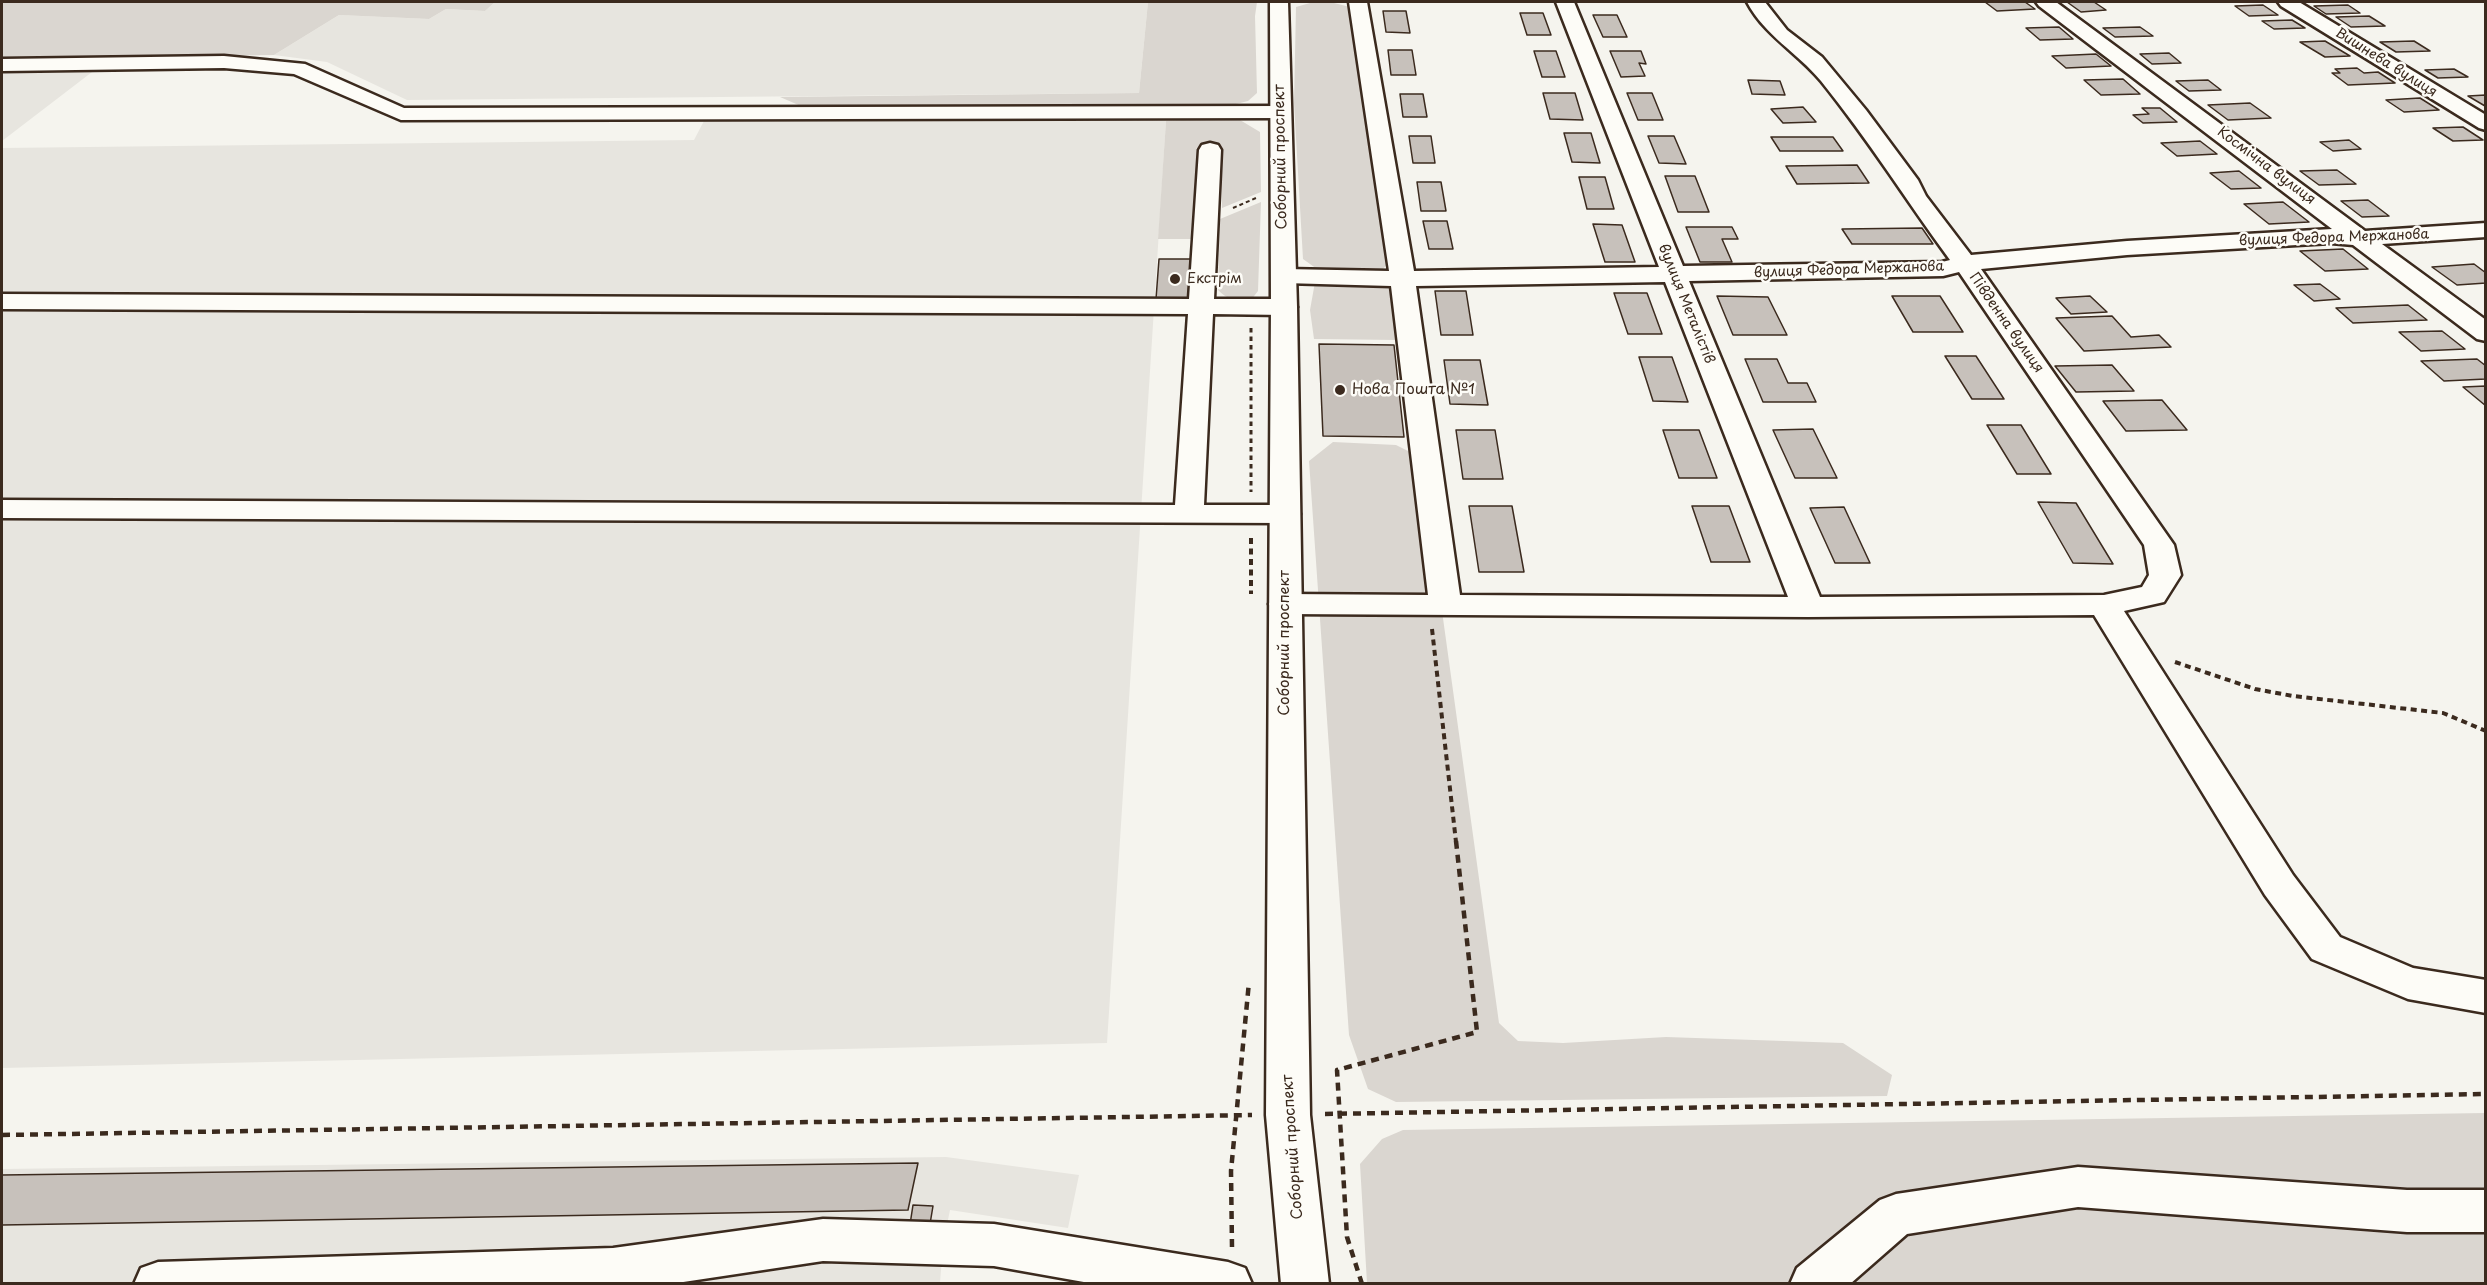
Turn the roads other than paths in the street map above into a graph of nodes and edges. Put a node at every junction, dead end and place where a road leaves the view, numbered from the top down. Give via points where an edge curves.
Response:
1 (1279, 2) edge
2 (1358, 2) edge
3 (1564, 2) edge
4 (1756, 2) edge
5 (2045, 2) edge
6 (2287, 2) edge
7 (2, 64) edge
8 (1280, 112) junction
9 (2486, 124) edge
10 (1210, 150) dead end
11 (2486, 230) edge
12 (2362, 238) junction
13 (1965, 263) junction
14 (1675, 275) junction
15 (1402, 279) junction
16 (1284, 292) junction
17 (2, 301) edge
18 (1201, 306) junction
19 (2486, 333) edge
20 (2, 509) edge
21 (1189, 513) junction
22 (1285, 514) junction
23 (1285, 604) junction
24 (2104, 605) junction
25 (1437, 606) junction
26 (1808, 607) junction
27 (2486, 997) edge
28 (2486, 1211) edge
29 (1230, 1267) edge
30 (158, 1284) edge
31 (1305, 1284) edge
32 (1815, 1284) edge

1 - 8 street, Соборний проспект
2 - 15 street
3 - 14 street, вулиця Металістів
4 - 13 street, Південна вулиця via 1780,34 1815,61 1859,114
5 - 12 street, Космічна вулиця
6 - 9 street, Вишнева вулиця
7 - 8 street via 224,63 298,68 401,114
8 - 16 street, Соборний проспект
10 - 18 street
11 - 12 street, вулиця Федора Мержанова
12 - 13 street, вулиця Федора Мержанова via 2331,236 2138,247
12 - 19 street, Космічна вулиця
13 - 14 street, вулиця Федора Мержанова via 1943,269
13 - 24 street, Південна вулиця via 2159,545 2165,575 2153,595
14 - 15 street, вулиця Федора Мержанова
14 - 26 street, вулиця Металістів
15 - 16 street, вулиця Федора Мержанова
15 - 25 street
16 - 18 street, вулиця Федора Мержанова via 1251,307
16 - 22 street, Соборний проспект
17 - 18 street, вулиця Федора Мержанова
18 - 21 street
20 - 21 street
21 - 22 street
22 - 23 street, Соборний проспект
23 - 25 street, Південна вулиця
23 - 31 street, Соборний проспект via 1288,1115
24 - 26 street, Південна вулиця
24 - 27 street via 2279,885 2326,948 2408,983
25 - 26 street, Південна вулиця
28 - 32 street via 2407,1211 2078,1187 1896,1215
29 - 30 street via 994,1245 823,1240 613,1270

